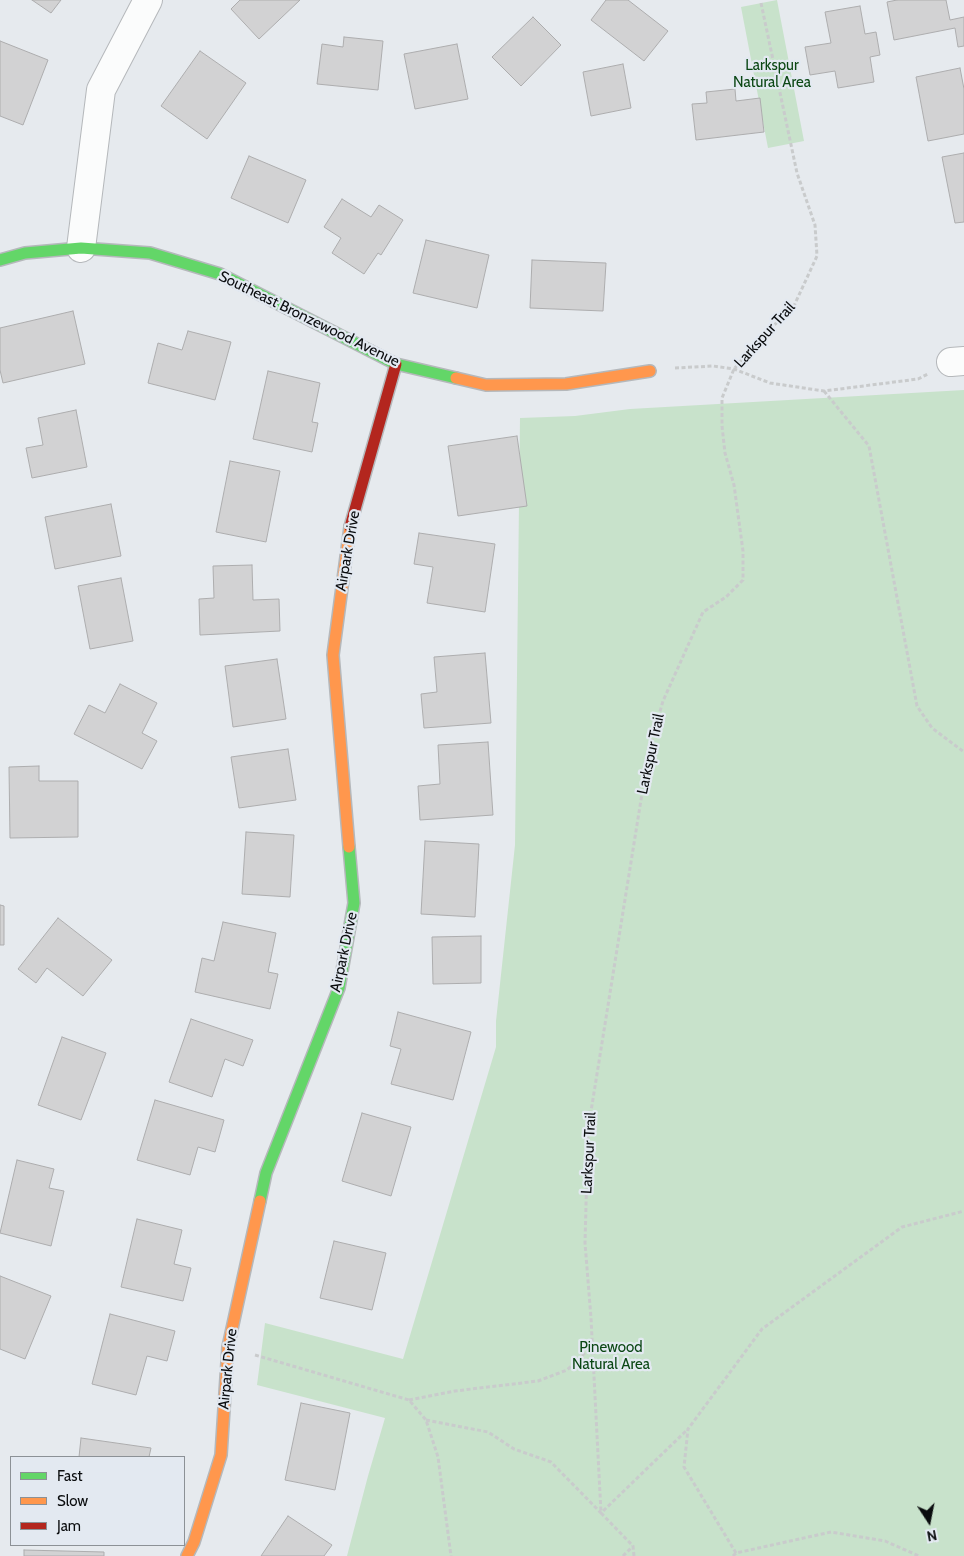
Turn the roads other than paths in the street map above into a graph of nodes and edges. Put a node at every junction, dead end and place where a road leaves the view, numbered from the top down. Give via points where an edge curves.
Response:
1 (148, 0) edge
2 (81, 248) junction
3 (0, 260) edge
4 (396, 364) junction
5 (650, 371) road end
6 (187, 1556) edge

1 - 2 street via 101,90
2 - 3 street, Southeast Bronzewood Avenue via 25,253
2 - 4 street, Southeast Bronzewood Avenue via 150,253 220,274
4 - 5 street, Southeast Bronzewood Avenue via 486,385 566,384
4 - 6 street, Airpark Drive via 350,525 333,655 354,903 339,988 266,1173 228,1347 221,1455

